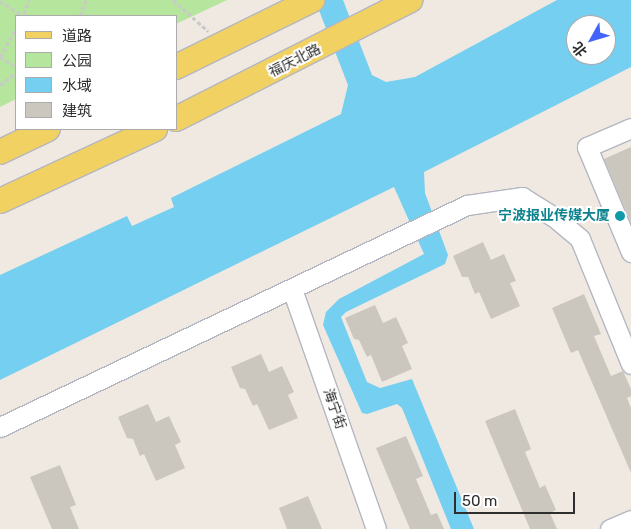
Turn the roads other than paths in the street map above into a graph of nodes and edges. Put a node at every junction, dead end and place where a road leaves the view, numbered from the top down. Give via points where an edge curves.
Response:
1 (312, 0) edge
2 (411, 0) edge
3 (178, 66) edge
4 (178, 118) edge
5 (631, 128) edge
6 (46, 130) edge
7 (153, 130) edge
8 (0, 152) edge
9 (0, 201) edge
10 (631, 252) edge
11 (292, 289) junction
12 (631, 364) edge
13 (0, 427) edge
14 (631, 520) edge
15 (376, 529) edge
16 (610, 529) edge

1 - 3 main road
2 - 4 main road, 福庆北路
5 - 10 street via 587,147
6 - 8 main road
7 - 9 main road
11 - 12 street via 467,205 522,198 554,216 580,239
11 - 13 street
11 - 15 street, 海宁街
14 - 16 street

